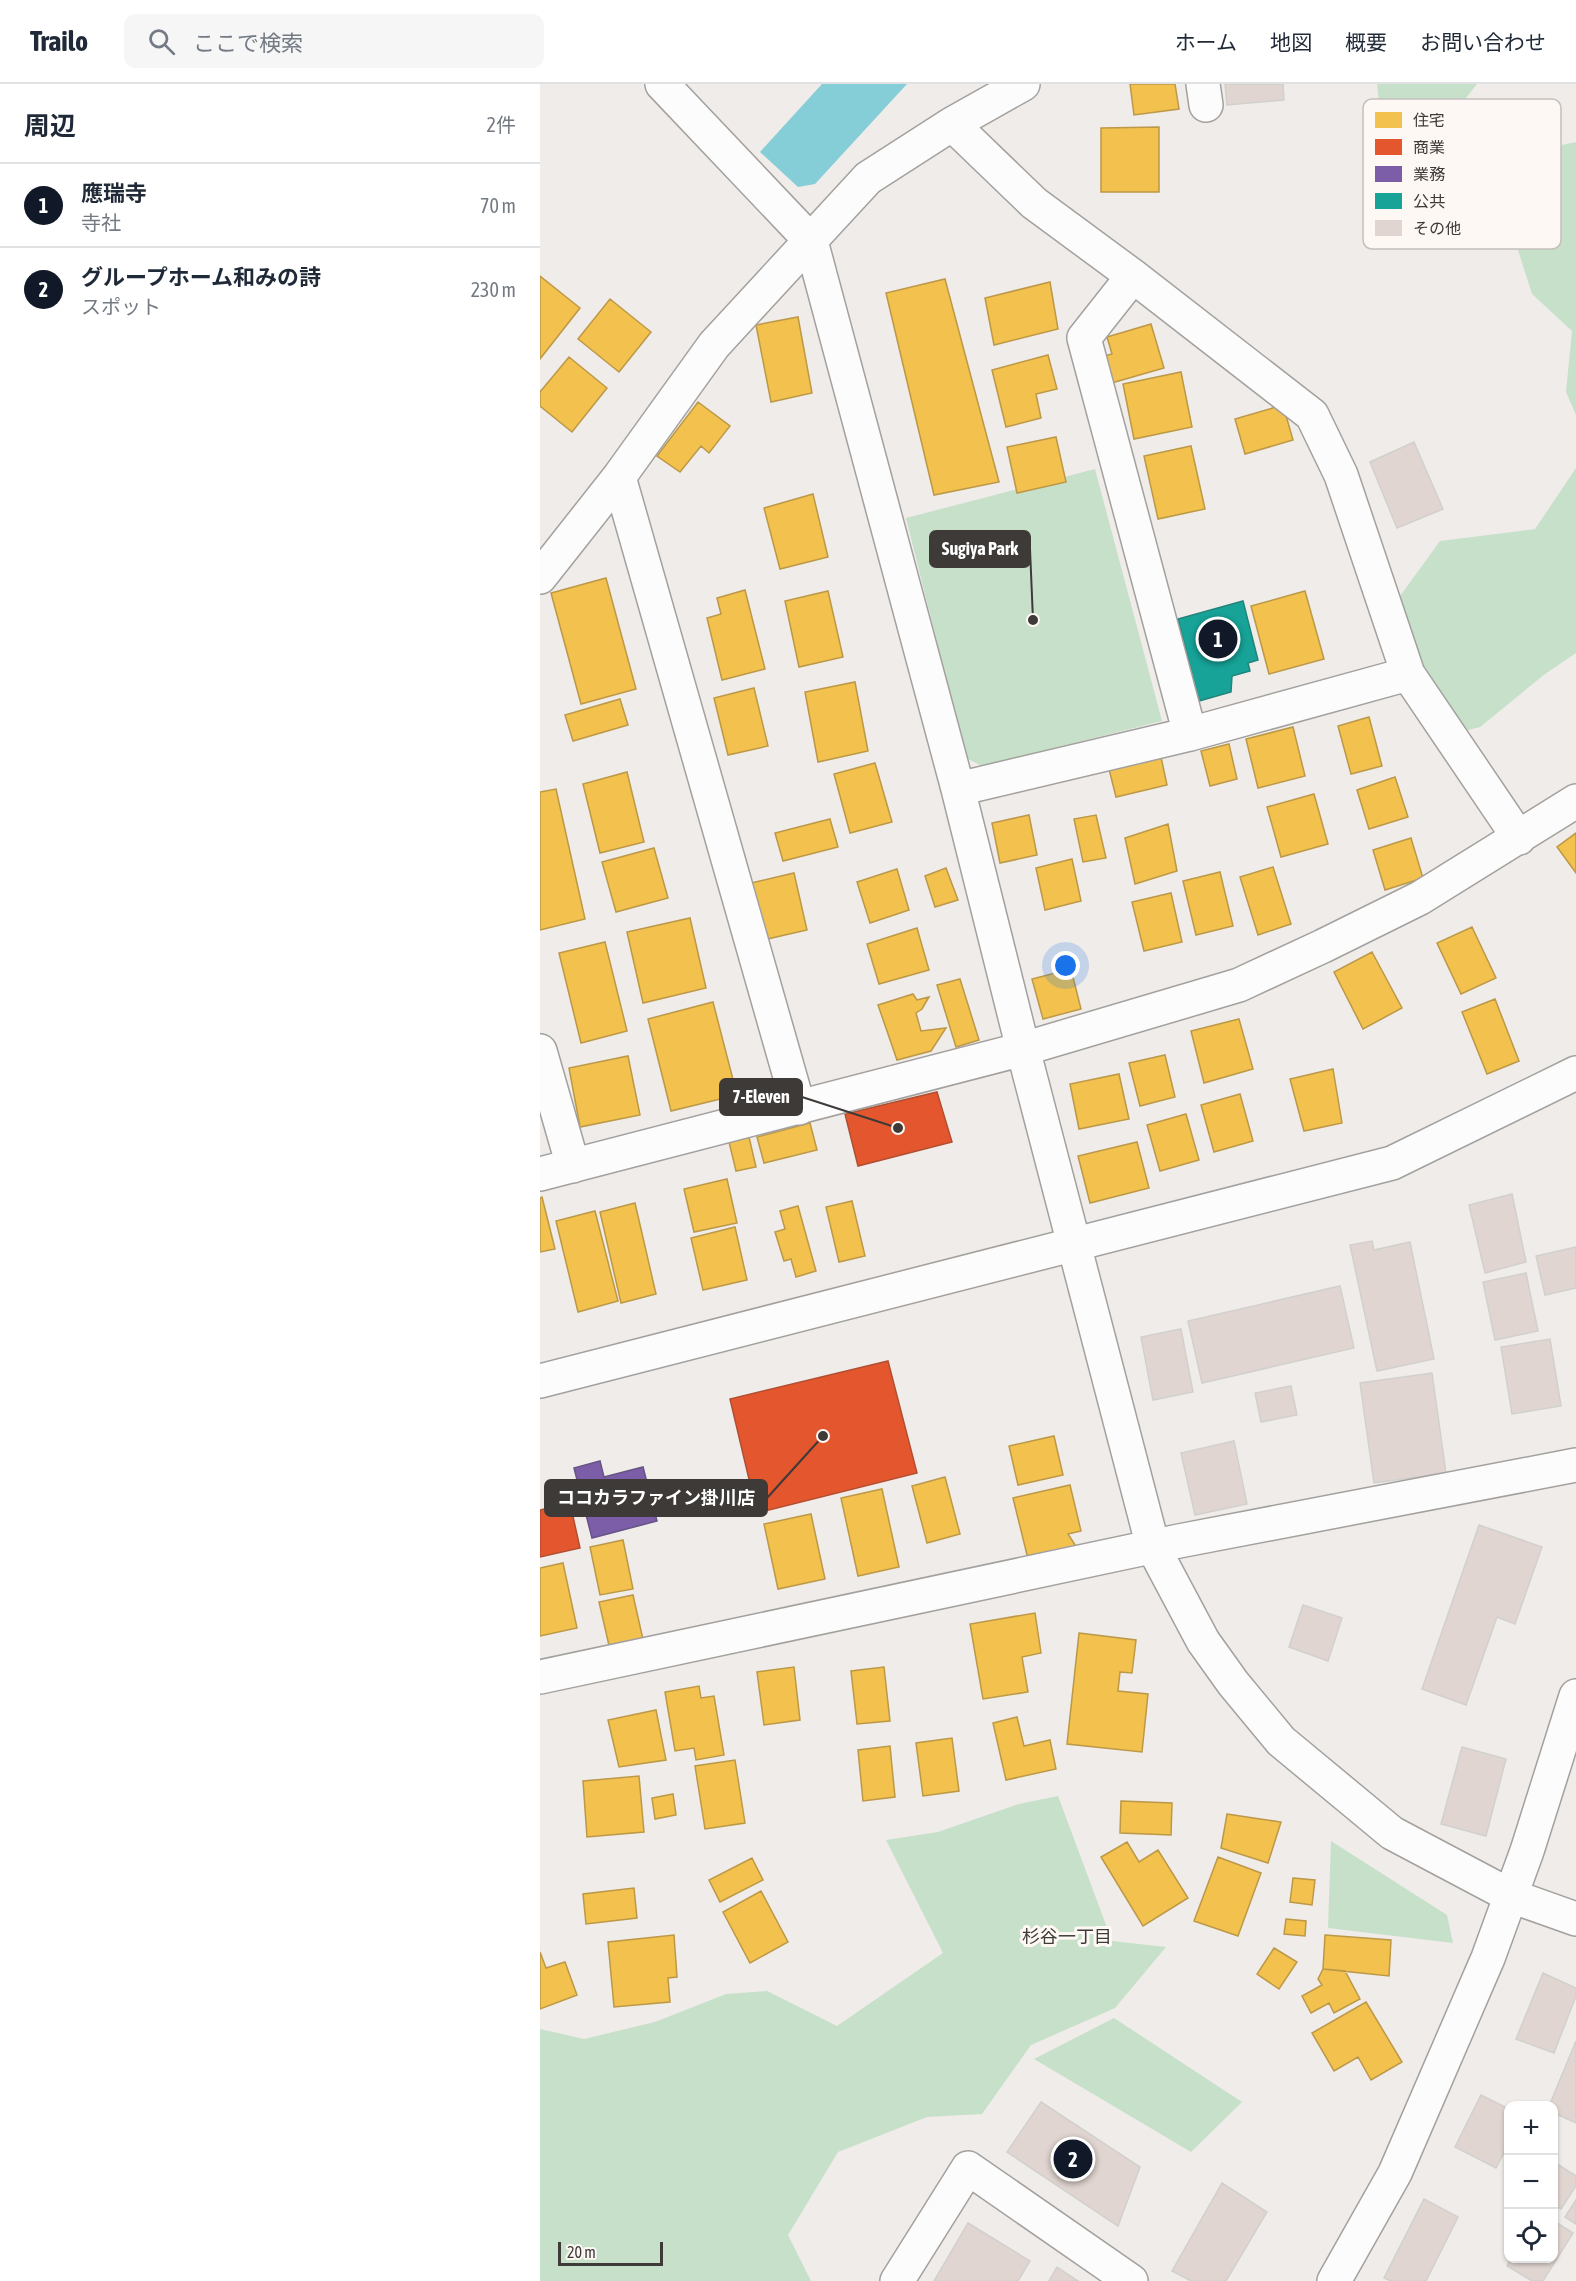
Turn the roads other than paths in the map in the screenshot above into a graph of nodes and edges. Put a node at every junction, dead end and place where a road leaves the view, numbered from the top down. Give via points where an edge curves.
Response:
1 (662, 84) edge
2 (1023, 84) edge
3 (952, 124) junction
4 (811, 241) junction
5 (1133, 276) junction
6 (619, 477) junction
7 (540, 577) edge
8 (1408, 674) junction
9 (1190, 734) junction
10 (958, 789) junction
11 (1576, 801) edge
12 (1519, 838) junction
13 (1023, 1049) junction
14 (540, 1050) edge
15 (1576, 1073) edge
16 (799, 1108) junction
17 (573, 1166) junction
18 (540, 1174) edge
19 (1075, 1244) junction
20 (540, 1381) edge
21 (1576, 1465) edge
22 (1153, 1547) junction
23 (540, 1677) edge
24 (1576, 1696) edge
25 (1511, 1896) junction
26 (1576, 1919) edge
27 (897, 2281) edge
28 (1131, 2281) edge
29 (1334, 2281) edge

1 - 4 street
2 - 3 street
3 - 4 street via 868,178
3 - 5 street via 1034,202
4 - 6 street via 714,345
4 - 10 street
5 - 8 street via 1312,415 1341,474
5 - 9 street via 1084,338
6 - 7 street
6 - 16 street
8 - 9 street
8 - 12 street
9 - 10 street
10 - 13 street
11 - 12 street
12 - 13 street via 1420,898 1239,984
13 - 16 street
13 - 19 street
14 - 17 street
15 - 19 street via 1392,1163
16 - 17 street
17 - 18 street
19 - 20 street
19 - 22 street
21 - 22 street
22 - 23 street
22 - 25 street via 1203,1641 1281,1742 1392,1833
24 - 25 street
25 - 26 street
25 - 29 street via 1395,2173
27 - 28 street via 968,2168

